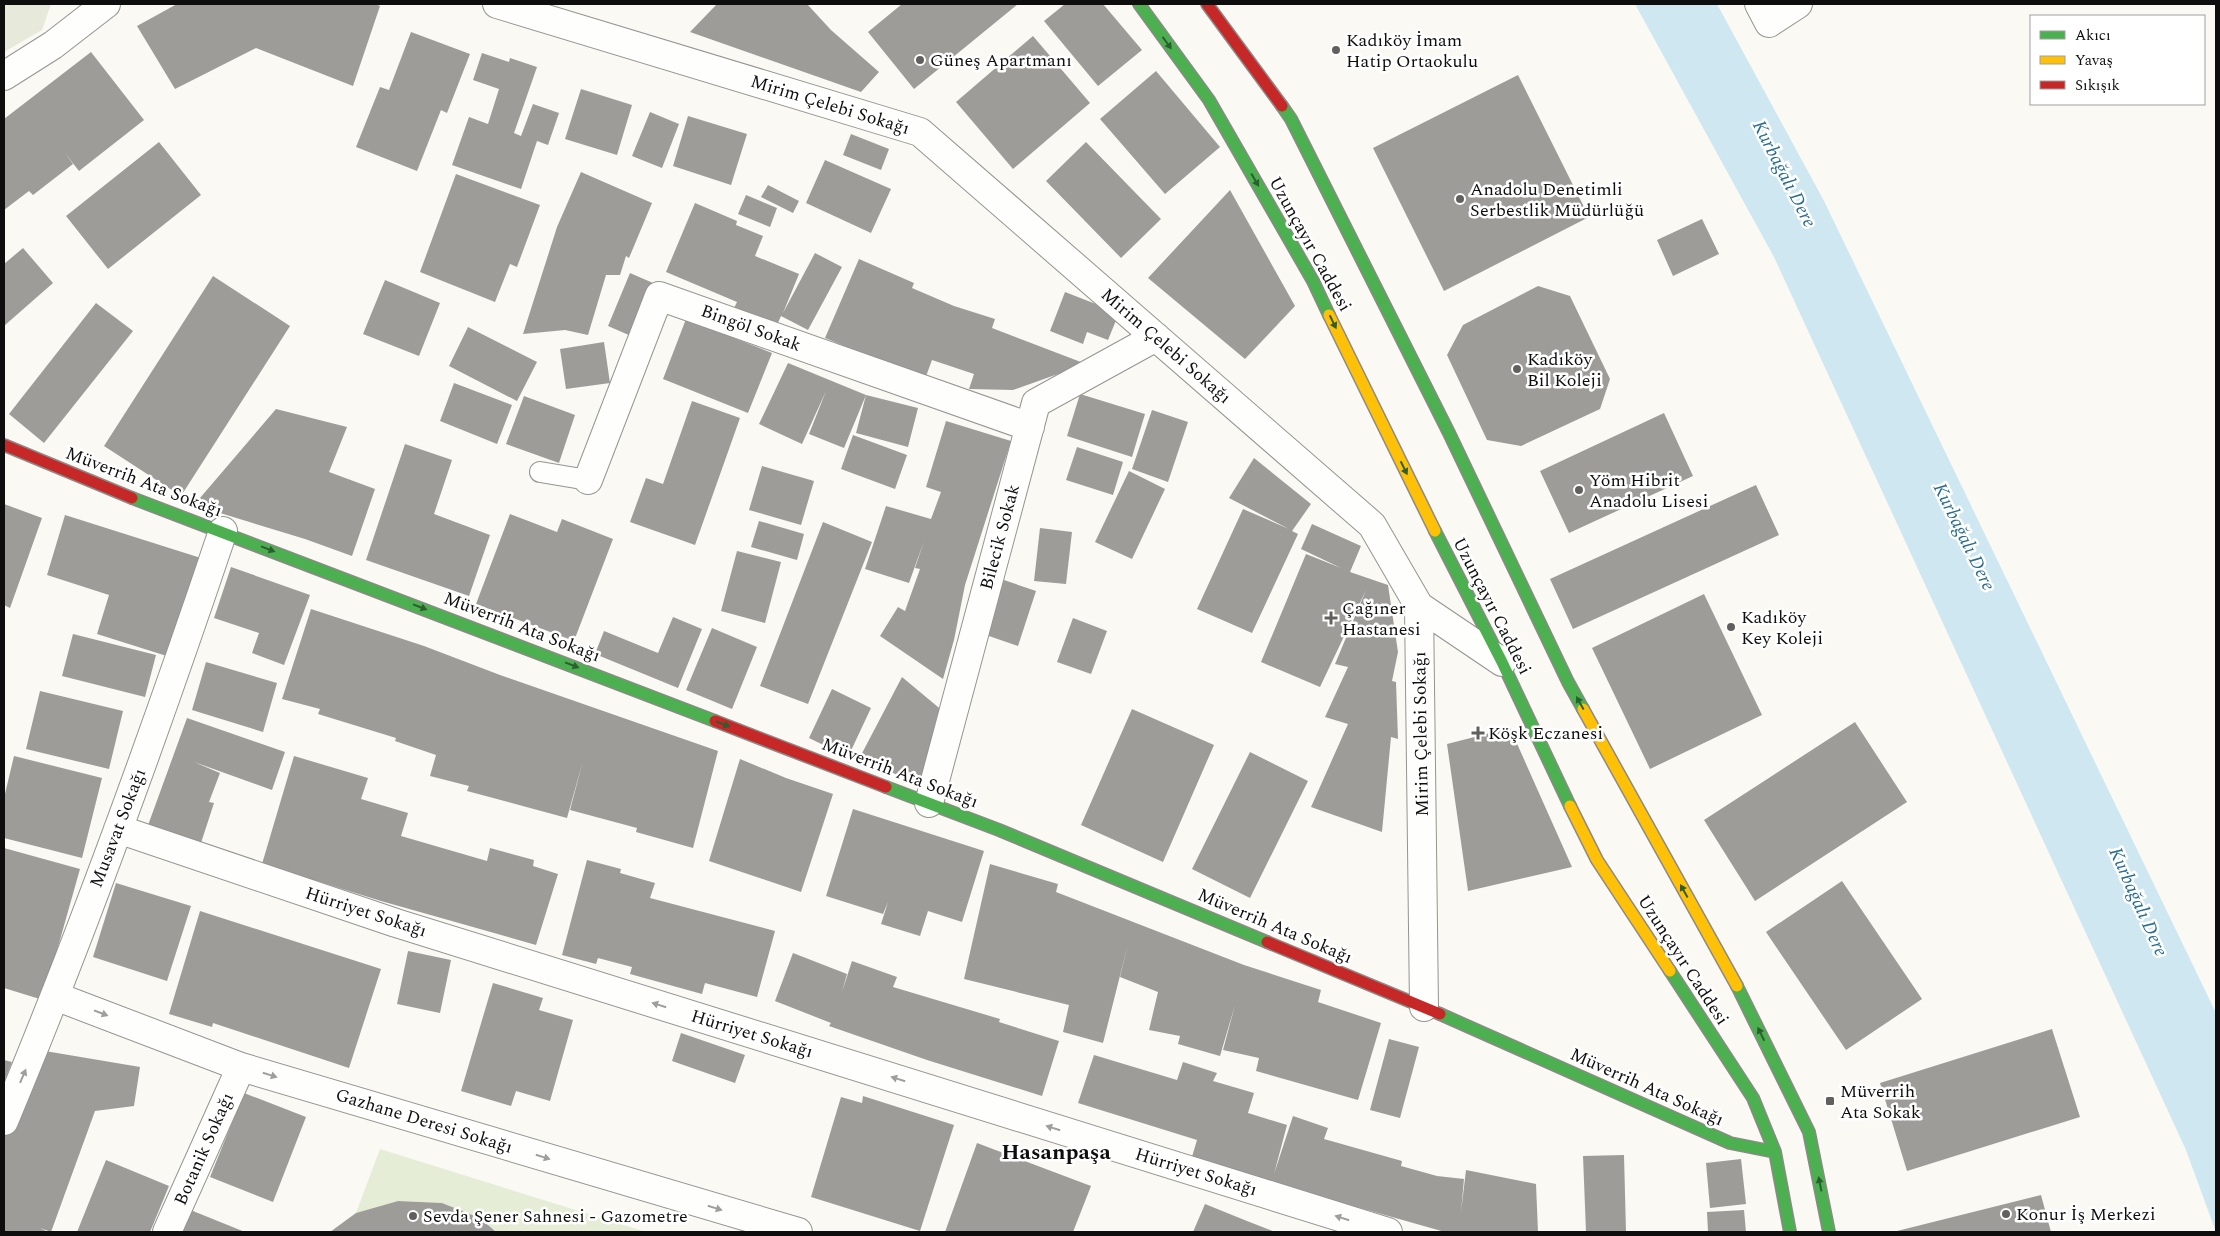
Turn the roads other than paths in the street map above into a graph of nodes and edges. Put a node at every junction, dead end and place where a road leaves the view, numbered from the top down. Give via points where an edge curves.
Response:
1 (106, 4) edge
2 (497, 4) edge
3 (1139, 4) edge
4 (1207, 4) edge
5 (1798, 4) edge
6 (1764, 13) edge
7 (4, 76) edge
8 (1156, 338) junction
9 (1030, 427) junction
10 (4, 445) edge
11 (540, 472) dead end
12 (588, 480) joint
13 (223, 531) junction
14 (1419, 606) junction
15 (1502, 662) junction
16 (929, 803) junction
17 (118, 829) junction
18 (55, 996) junction
19 (1424, 1007) junction
20 (241, 1067) junction
21 (4, 1120) edge
22 (1774, 1152) junction
23 (168, 1232) edge
24 (798, 1232) edge
25 (1388, 1232) edge
26 (1790, 1232) edge
27 (1829, 1232) edge

1 - 7 street via 53,45
2 - 8 street, Mirim Çelebi Sokağı via 920,132
3 -> 15 main road, Uzunçayır Caddesi via 1209,100 1313,281
27 -> 4 main road, Uzunçayır Caddesi via 1809,1132 1742,995 1568,682 1453,442 1291,119
5 - 6 street
8 - 9 street, Bilecik Sokak via 1036,404
8 - 14 street, Mirim Çelebi Sokağı via 1372,525
9 - 12 street, Bingöl Sokak via 659,296
9 - 16 street, Bilecik Sokak
10 - 13 main road, Müverrih Ata Sokağı via 142,502
11 - 12 lane
13 -> 16 main road, Müverrih Ata Sokağı
13 - 17 street, Musavat Sokağı via 159,721
14 - 15 street
14 - 19 street, Mirim Çelebi Sokağı
15 - 22 main road, Uzunçayır Caddesi via 1597,860 1753,1098
16 - 19 main road, Müverrih Ata Sokağı
17 - 18 street, Musavat Sokağı
25 -> 17 street, Hürriyet Sokağı via 396,923
18 -> 20 street, Gazhane Deresi Sokağı
21 -> 18 street, Musavat Sokağı
19 - 22 main road, Müverrih Ata Sokağı via 1730,1143
20 - 23 street, Botanik Sokağı
20 -> 24 street, Gazhane Deresi Sokağı
22 - 26 main road, Uzunçayır Caddesi

